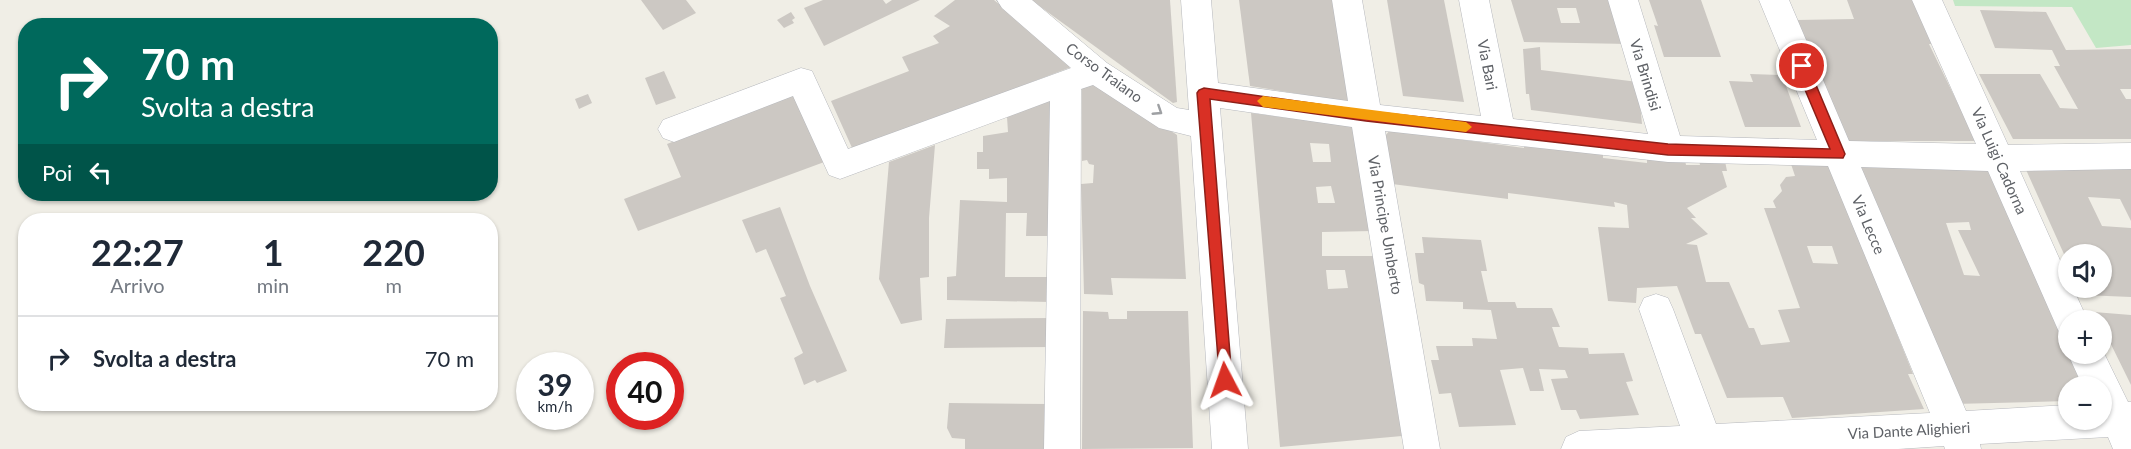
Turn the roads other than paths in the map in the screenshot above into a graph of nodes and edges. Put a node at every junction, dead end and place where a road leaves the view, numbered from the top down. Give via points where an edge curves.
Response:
1 (1012, 0) edge
2 (1196, 0) edge
3 (1347, 0) edge
4 (1474, 0) edge
5 (1623, 0) edge
6 (1774, 0) edge
7 (1927, 0) edge
8 (1081, 77) junction
9 (1204, 93) junction
10 (1366, 116) junction
11 (1207, 126) junction
12 (674, 129) dead end
13 (1499, 130) junction
14 (1668, 149) junction
15 (1839, 154) junction
16 (2131, 156) edge
17 (1998, 158) junction
18 (1656, 309) dead end
19 (2066, 310) edge
20 (2091, 364) edge
21 (2116, 412) edge
22 (1959, 439) edge
23 (1704, 442) junction
24 (1062, 449) edge
25 (1230, 449) edge
26 (1422, 449) edge
27 (1579, 449) edge

1 - 8 street, Corso Traiano
2 - 9 street
3 - 10 street, Via Principe Umberto
4 - 13 street, Via Bari
5 - 14 street, Via Brindisi
6 - 15 street, Via Lecce
7 - 17 street, Via Luigi Cadorna
8 -> 11 street, Corso Traiano via 1170,119
8 - 12 street via 840,166 801,80
8 - 24 street
9 - 10 street
9 - 11 street
10 - 13 street
10 - 26 street, Via Principe Umberto
11 - 25 street
13 - 14 street
14 - 15 street
15 - 17 street
15 - 22 street, Via Lecce
16 - 17 street
17 - 19 street, Via Luigi Cadorna
18 - 23 street
20 - 21 street
21 - 22 street, Via Dante Alighieri
22 - 23 street, Via Dante Alighieri
23 - 27 street, Via Dante Alighieri

